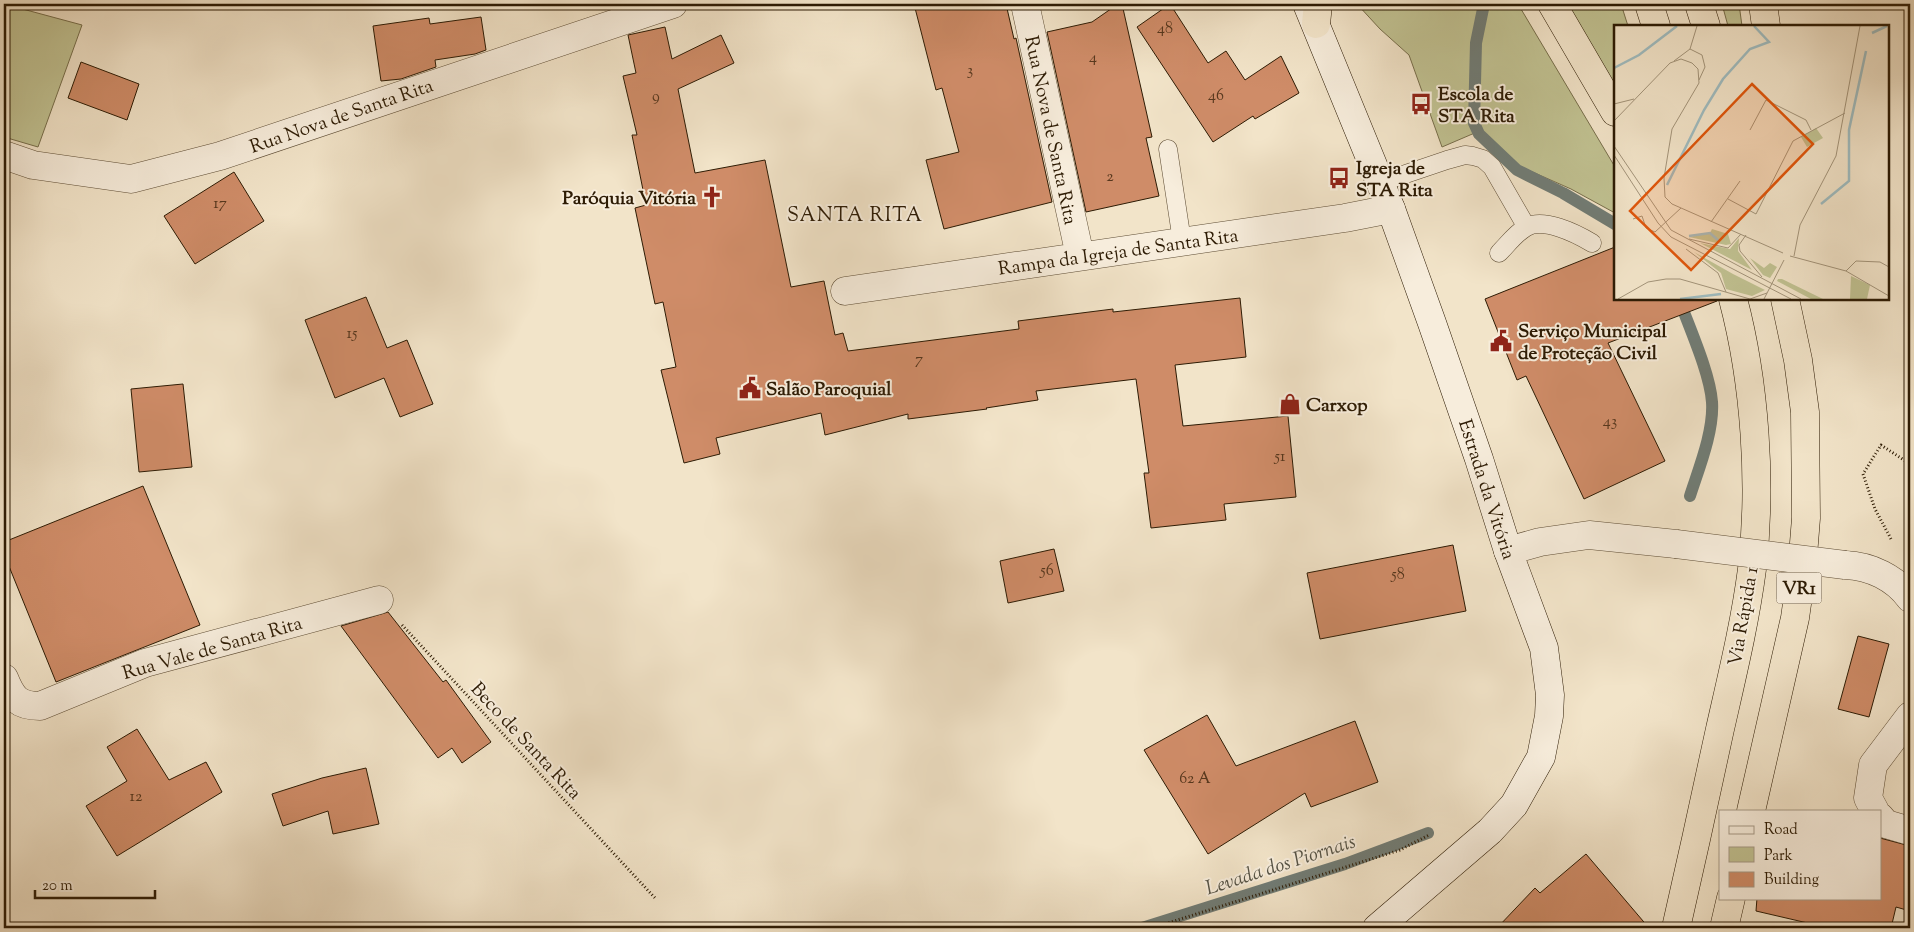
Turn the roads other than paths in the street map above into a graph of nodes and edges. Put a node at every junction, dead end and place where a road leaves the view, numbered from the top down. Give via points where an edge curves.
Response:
1 (673, 4) edge
2 (1025, 4) edge
3 (1552, 4) edge
4 (1649, 4) edge
5 (1699, 4) edge
6 (1763, 4) edge
7 (1314, 10) edge
8 (1656, 25) edge
9 (1706, 25) edge
10 (1766, 25) edge
11 (1614, 110) edge
12 (1168, 149) dead end
13 (4, 155) edge
14 (1379, 184) junction
15 (1391, 209) junction
16 (1526, 226) junction
17 (1182, 241) junction
18 (1592, 242) dead end
19 (1499, 253) dead end
20 (1080, 256) junction
21 (845, 291) dead end
22 (1719, 300) edge
23 (1733, 300) edge
24 (1786, 300) edge
25 (1796, 300) edge
26 (1798, 360) junction
27 (1747, 368) junction
28 (1508, 551) junction
29 (1910, 598) edge
30 (379, 600) road end
31 (4, 678) edge
32 (1910, 716) edge
33 (1751, 810) edge
34 (1874, 810) edge
35 (1882, 819) edge
36 (1910, 831) edge
37 (1731, 900) edge
38 (1377, 928) edge
39 (1676, 928) edge
40 (1724, 928) edge

1 - 13 street, Rua Nova de Santa Rita via 230,153 164,172 131,179 32,165
2 - 20 street, Rua Nova de Santa Rita
3 - 11 highway
4 - 8 highway
5 - 9 highway
6 - 10 highway
7 - 14 street, Estrada da Vitória
12 - 17 lane
14 - 15 street, Estrada da Vitória
14 - 16 lane via 1447,160 1473,156 1492,167
15 - 17 street, Rampa da Igreja de Santa Rita
15 - 28 street, Estrada da Vitória
16 - 18 lane via 1546,224
16 - 19 lane
17 - 20 street, Rampa da Igreja de Santa Rita
20 - 21 street, Rampa da Igreja de Santa Rita
22 - 27 highway
23 - 27 highway, Via Rápida 1 / VR1
24 - 26 highway, VR1
25 - 26 highway
26 - 33 highway, VR1 via 1805,412 1807,465 1802,568 1795,618
27 - 39 highway, Via Rápida 1 / VR1 via 1756,462 1752,569
28 - 29 street, bridge via 1540,542 1590,535 1857,565 1891,579
28 - 38 street, Estrada da Vitória via 1544,648 1550,695 1541,757 1514,805 1490,831
30 - 31 street, Rua Vale de Santa Rita via 145,663 40,706 27,706 16,700
32 - 34 street via 1872,765 1868,798
35 - 36 street via 1886,824
37 - 40 highway

